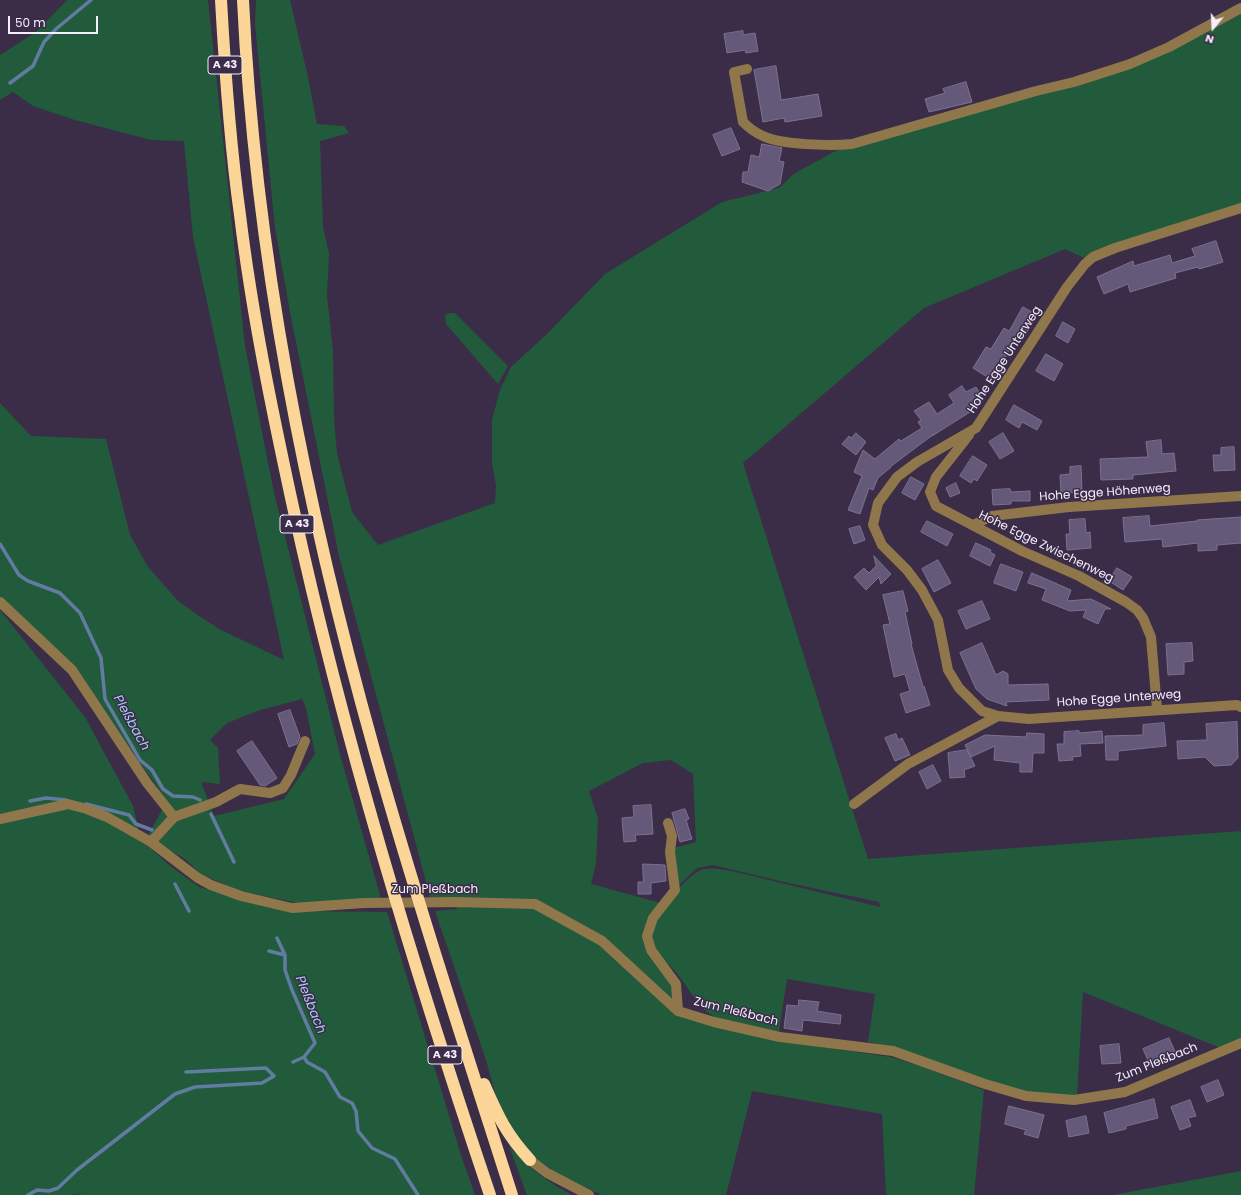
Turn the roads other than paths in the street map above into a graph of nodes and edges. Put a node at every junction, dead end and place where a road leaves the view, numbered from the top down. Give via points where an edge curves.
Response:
1 (221, 0) edge
2 (243, 0) edge
3 (1241, 8) edge
4 (747, 69) dead end
5 (1241, 208) edge
6 (976, 428) junction
7 (1241, 496) edge
8 (973, 525) junction
9 (0, 602) edge
10 (1240, 705) edge
11 (1157, 709) junction
12 (998, 716) junction
13 (304, 741) dead end
14 (854, 804) dead end
15 (174, 817) junction
16 (0, 819) edge
17 (668, 823) dead end
18 (151, 842) junction
19 (678, 1011) junction
20 (453, 1013) junction
21 (1241, 1043) edge
22 (530, 1160) joint
23 (490, 1195) edge
24 (512, 1195) edge
25 (589, 1195) edge

1 - 23 highway, A 43 via 239,213 259,342 307,571 357,766 394,896
2 - 20 highway, A 43 via 248,88 261,212 281,342 306,474 340,623 374,750
3 - 4 street via 1169,48 1130,64 852,144 796,143 763,137 747,126 743,122 734,72
5 - 6 street, Hohe Egge Unterweg via 1092,257 1067,287
6 - 8 street, Hohe Egge Zwischenweg via 936,477 930,492 936,506
6 - 12 street, Hohe Egge Unterweg via 917,462 897,478 878,503 873,525 882,546 914,580 938,620 948,670 959,688 982,711
7 - 8 street, Hohe Egge Höhenweg via 1069,507 992,516
8 - 11 street, Hohe Egge Zwischenweg via 1110,592 1137,610 1151,637
9 - 15 street via 72,670 147,783
10 - 11 street, Hohe Egge Unterweg
11 - 12 street, Hohe Egge Unterweg via 1029,719
12 - 14 street via 908,764
13 - 15 street via 291,775 283,788 270,793 240,789 216,802
15 - 18 street
16 - 18 street, Zum Pleßbach via 68,804 107,817
17 - 19 street via 672,836 670,852 675,890 653,918 648,936 651,950 676,984
18 - 19 street, Zum Pleßbach via 198,878 241,896 292,908 364,903 535,904 602,941
19 - 21 street, Zum Pleßbach via 780,1037 893,1051 1004,1091 1050,1099 1074,1100 1125,1092
20 - 22 highway via 500,1121 512,1141
20 - 24 highway, A 43
22 - 25 street via 547,1173

